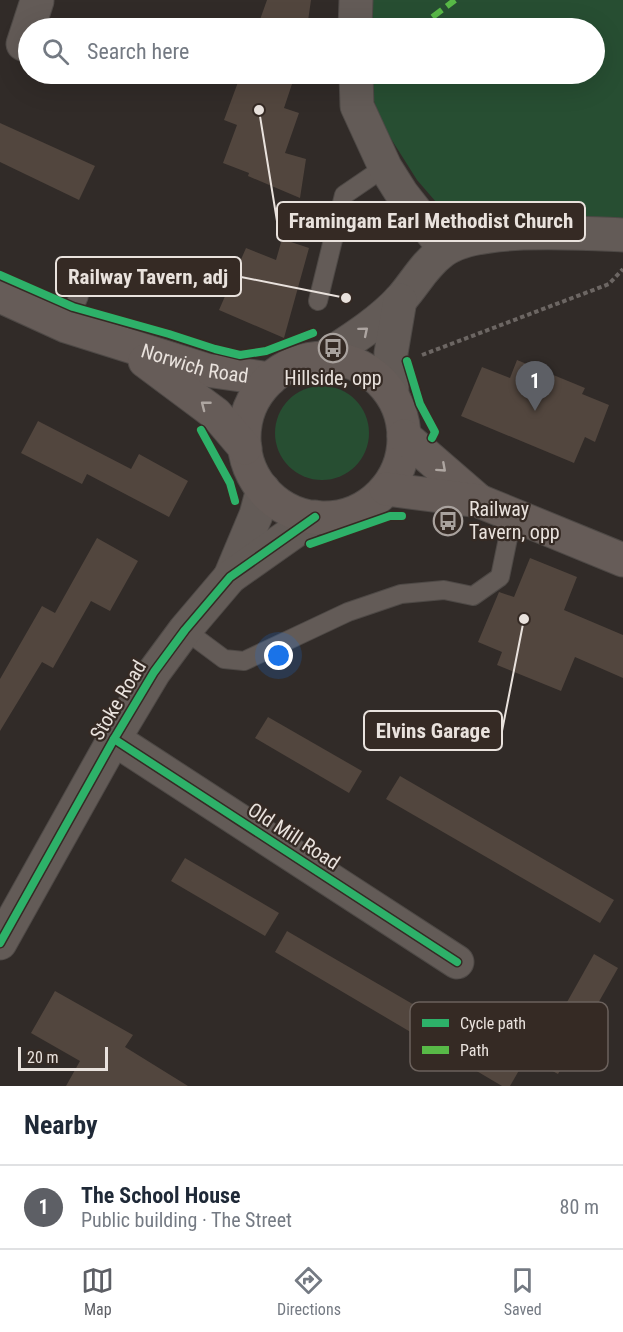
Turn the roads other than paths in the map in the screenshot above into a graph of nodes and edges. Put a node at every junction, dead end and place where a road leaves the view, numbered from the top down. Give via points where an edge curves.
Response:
1 (356, 0) edge
2 (37, 1) edge
3 (29, 18) edge
4 (355, 18) edge
5 (356, 84) edge
6 (384, 167) junction
7 (623, 235) edge
8 (445, 249) junction
9 (0, 296) edge
10 (79, 296) dead end
11 (400, 300) junction
12 (318, 301) dead end
13 (66, 326) junction
14 (122, 344) junction
15 (325, 357) junction
16 (270, 379) junction
17 (392, 393) junction
18 (404, 436) junction
19 (245, 448) junction
20 (263, 489) junction
21 (386, 489) junction
22 (479, 501) junction
23 (513, 514) junction
24 (315, 517) junction
25 (623, 560) edge
26 (230, 577) junction
27 (185, 630) junction
28 (114, 739) junction
29 (0, 943) edge
30 (456, 962) dead end

1 - 4 street
2 - 3 street
5 - 6 street via 357,106
6 - 8 street
6 - 12 lane via 344,195
7 - 8 street via 509,234 476,238
8 - 11 street via 423,269
9 - 13 main road, Norwich Road
10 - 13 lane
15 -> 11 street via 357,337
11 - 17 street via 391,353
13 - 14 main road, Norwich Road
14 - 16 main road, Norwich Road via 206,370
19 -> 14 main road, Norwich Road via 216,414
15 - 16 main road via 295,363
15 - 17 main road via 352,362
16 - 19 main road via 247,417
17 - 18 main road via 402,417
18 - 21 main road via 401,461
18 -> 22 main road
19 - 20 main road
20 - 24 main road via 286,507
20 - 26 street, Stoke Road
21 - 22 main road
21 - 24 main road via 356,511
22 - 23 main road
23 - 25 main road
23 - 27 lane via 500,577 473,596 444,590 401,594 348,612 244,661 224,659
24 - 26 street, Stoke Road
26 - 27 street, Stoke Road
27 - 28 street, Stoke Road via 154,672
28 - 29 street, Stoke Road
28 - 30 street, Old Mill Road

